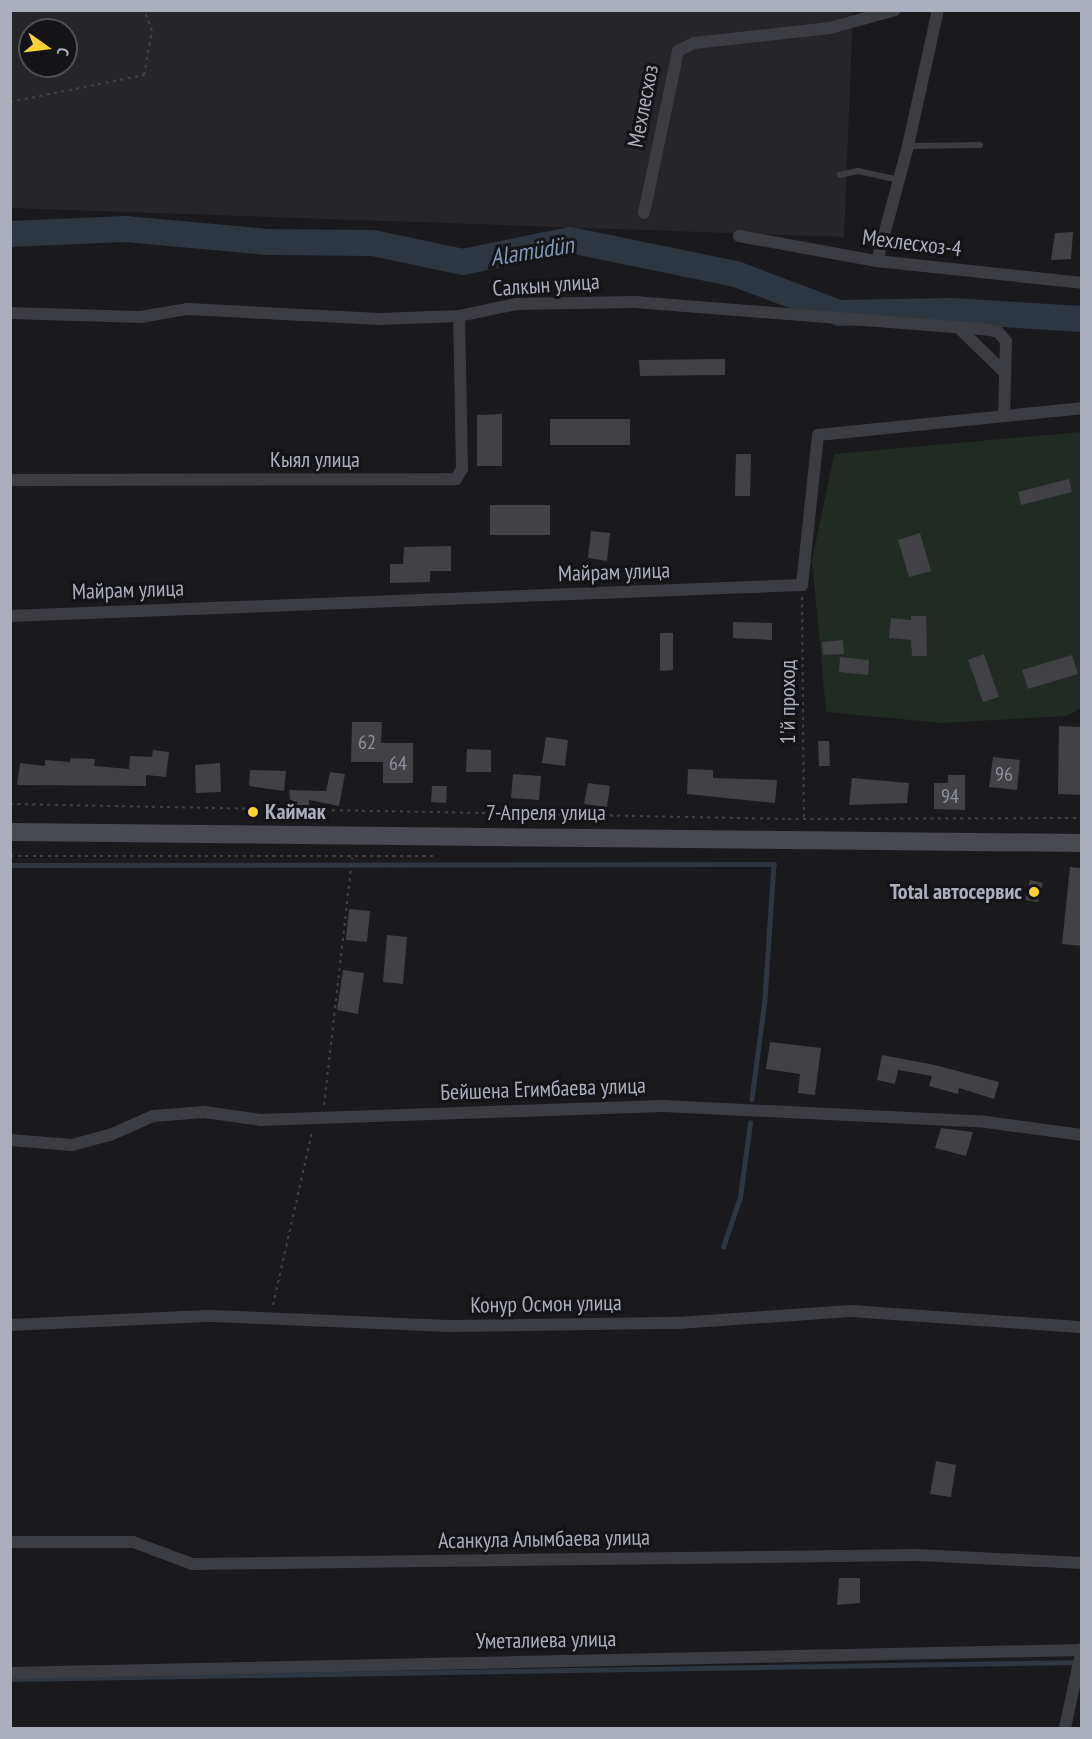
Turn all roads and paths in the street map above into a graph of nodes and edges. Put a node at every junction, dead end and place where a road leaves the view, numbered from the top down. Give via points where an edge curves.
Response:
1 (144, 10) edge
2 (895, 10) edge
3 (938, 10) edge
4 (10, 102) edge
5 (980, 145) dead end
6 (908, 146) junction
7 (840, 175) dead end
8 (899, 180) junction
9 (644, 213) dead end
10 (739, 236) dead end
11 (877, 261) junction
12 (1082, 283) edge
13 (10, 313) edge
14 (459, 316) junction
15 (961, 330) junction
16 (1005, 373) junction
17 (1082, 408) edge
18 (1004, 416) junction
19 (10, 480) edge
20 (802, 585) junction
21 (10, 616) edge
22 (10, 804) edge
23 (1082, 818) edge
24 (804, 819) junction
25 (10, 832) edge
26 (1082, 843) edge
27 (10, 856) edge
28 (438, 856) dead end
29 (352, 858) junction
30 (319, 1117) junction
31 (1082, 1135) edge
32 (10, 1140) edge
33 (270, 1319) junction
34 (10, 1325) edge
35 (1082, 1327) edge
36 (10, 1542) edge
37 (1082, 1563) edge
38 (1081, 1650) edge
39 (10, 1673) edge
40 (1065, 1728) edge

1 - 4 path via 152,31 144,75
2 - 9 street, Мехлесхоз via 830,28 694,43 678,51
3 - 6 street
5 - 6 lane
6 - 8 street
7 - 8 lane via 858,171
8 - 11 street
10 - 11 street, Мехлесхоз-4
11 - 12 street, Мехлесхоз-4
13 - 14 street, Салкын улица via 140,317 188,309 343,320
14 - 15 street, Салкын улица via 516,304 634,302 815,314
14 - 19 street, Кыял улица via 462,469 456,479
15 - 16 street
15 - 16 street, Салкын улица via 998,332 1006,341
16 - 18 street, Салкын улица
17 - 18 street
18 - 20 street via 818,435
20 - 21 street, Майрам улица
20 - 24 path, 1'й проход
22 - 24 path
23 - 24 path
25 - 26 main road, 7-Апреля улица
27 - 29 path
28 - 29 path
29 - 30 path
30 - 31 street, Бейшена Егимбаева улица via 664,1106 986,1122
30 - 32 street, Бейшена Егимбаева улица via 261,1120 204,1112 153,1116 110,1135 72,1145
30 - 33 path
33 - 34 street, Конур Осмон улица via 212,1316
33 - 35 street, Конур Осмон улица via 472,1326 678,1323 851,1311
36 - 37 street, Асанкула Алымбаева улица via 133,1542 192,1564 917,1556
38 - 39 street, Уметалиева улица
38 - 40 street

